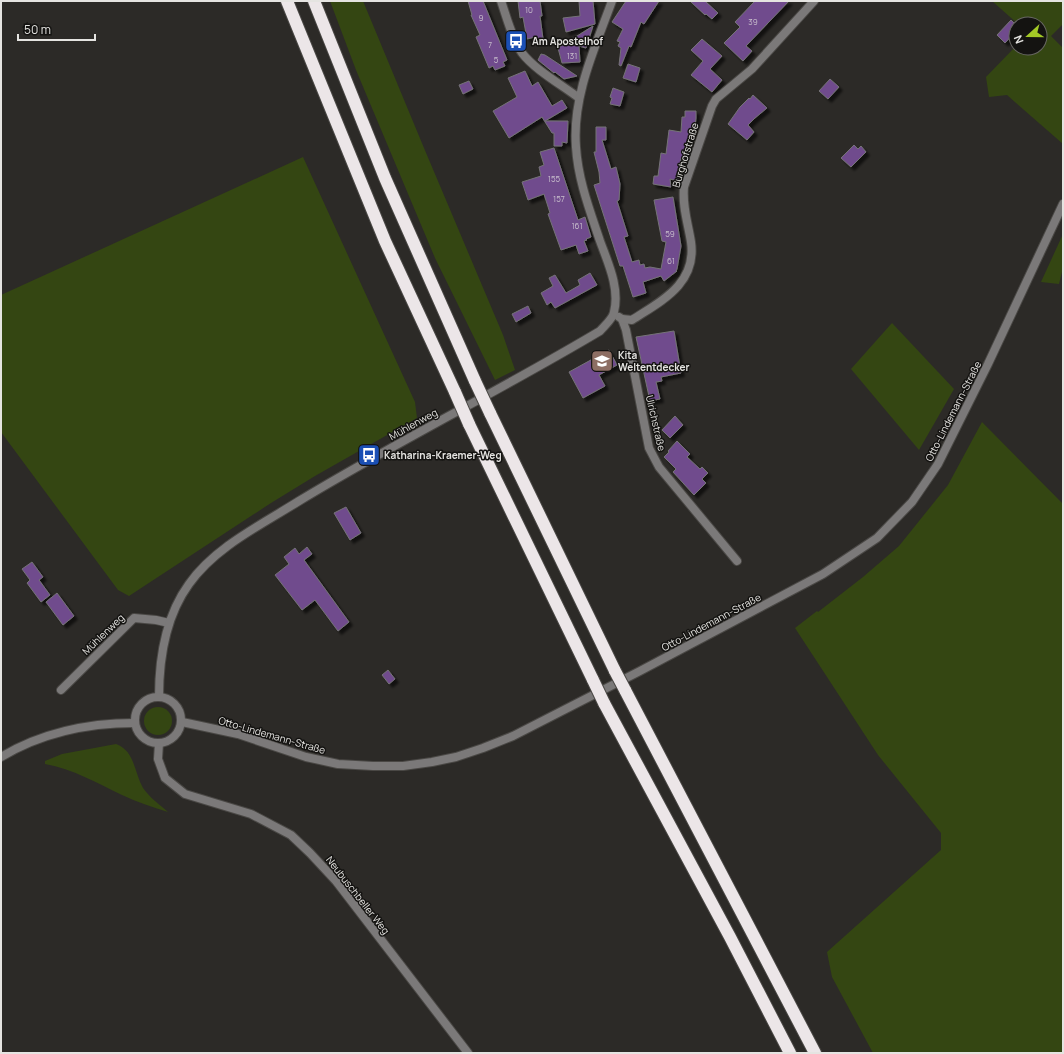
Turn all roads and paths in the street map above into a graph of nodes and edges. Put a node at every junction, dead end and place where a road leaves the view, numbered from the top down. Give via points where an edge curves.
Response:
1 (287, 1) edge
2 (314, 1) edge
3 (501, 1) edge
4 (612, 1) edge
5 (814, 1) edge
6 (579, 98) junction
7 (1063, 204) edge
8 (614, 314) junction
9 (622, 319) junction
10 (737, 561) dead end
11 (169, 623) junction
12 (61, 690) dead end
13 (159, 697) junction
14 (182, 722) junction
15 (135, 723) junction
16 (159, 744) junction
17 (1, 757) edge
18 (468, 1053) edge
19 (790, 1053) edge
20 (815, 1053) edge

1 - 19 highway, bridge via 385,241 469,424 604,703
2 - 20 highway, bridge via 386,178 475,382 615,671
3 - 6 street via 522,53
4 - 6 street
5 - 9 street, Burghofstraße via 752,69 716,99 684,187 683,200 691,244 688,272 680,285 665,298 632,320
6 - 8 street via 575,146 578,169 611,273 617,298
7 - 14 street, Otto-Lindemann-Straße via 938,464 912,502 877,538 823,574 513,736 456,757 403,766 338,764 306,757 238,734
8 - 9 street
8 - 11 street, Mühlenweg via 600,331 348,472 234,541 207,563 189,584
9 - 10 street, Ulrichstraße via 653,457
11 - 12 street, Mühlenweg via 134,618
11 - 13 street, Mühlenweg via 161,662
13 - 14 street via 173,702 181,714
13 - 15 street via 152,697 141,704 137,710
14 - 16 street via 172,739
15 - 16 street via 141,736
15 - 17 street via 89,726 40,738
16 - 18 street, Neubuschbeller Weg via 158,759 165,778 185,794 251,814 291,835 310,853 336,881

